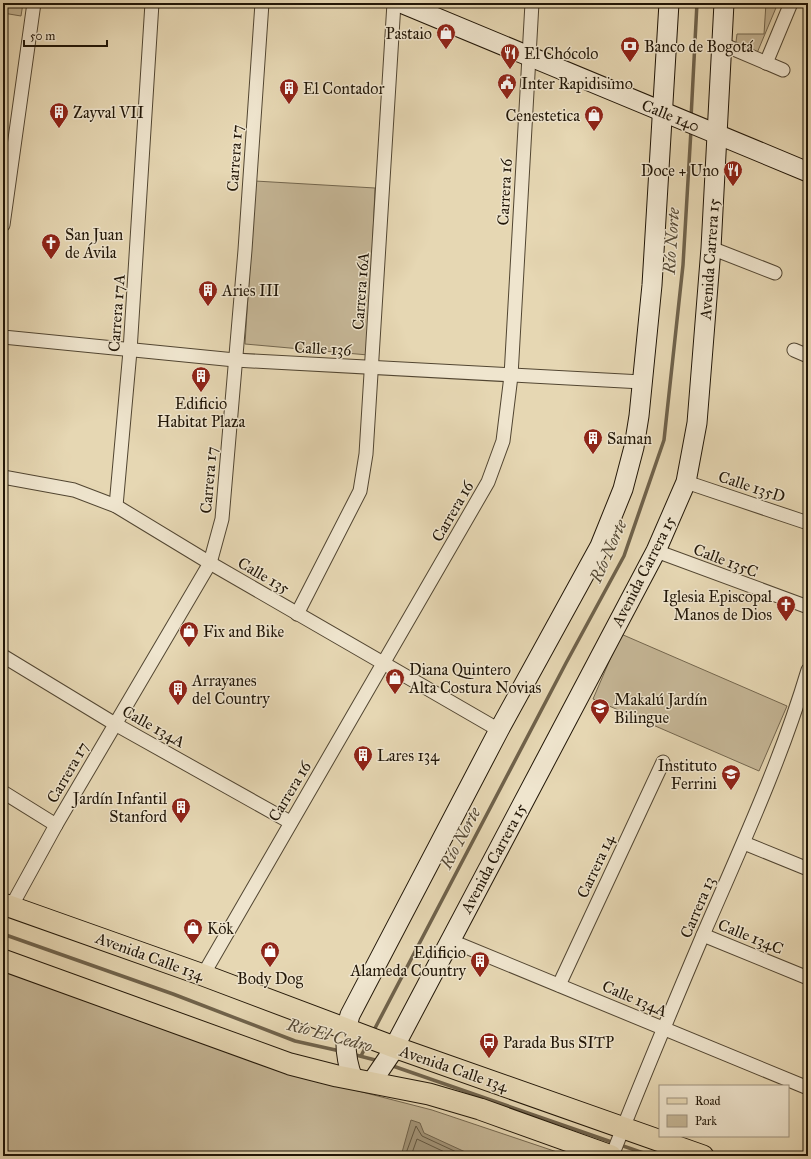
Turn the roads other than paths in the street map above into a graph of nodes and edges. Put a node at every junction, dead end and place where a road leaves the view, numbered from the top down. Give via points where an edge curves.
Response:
1 (34, 3) edge
2 (152, 3) edge
3 (262, 3) edge
4 (394, 3) edge
5 (401, 3) edge
6 (532, 3) edge
7 (669, 3) edge
8 (724, 3) edge
9 (791, 3) edge
10 (722, 44) junction
11 (528, 56) junction
12 (766, 63) junction
13 (782, 70) dead end
14 (667, 114) junction
15 (714, 132) junction
16 (808, 172) edge
17 (3, 225) edge
18 (711, 248) junction
19 (775, 273) dead end
20 (3, 337) edge
21 (794, 350) dead end
22 (130, 351) junction
23 (808, 356) edge
24 (235, 360) junction
25 (372, 368) junction
26 (511, 376) junction
27 (642, 382) junction
28 (3, 477) edge
29 (686, 482) junction
30 (116, 506) junction
31 (808, 523) edge
32 (656, 551) junction
33 (210, 563) junction
34 (808, 607) edge
35 (297, 614) junction
36 (3, 656) edge
37 (385, 664) junction
38 (808, 670) edge
39 (803, 708) edge
40 (115, 724) junction
41 (499, 730) junction
42 (663, 762) dead end
43 (3, 792) edge
44 (290, 822) junction
45 (56, 825) junction
46 (744, 843) junction
47 (808, 869) edge
48 (7, 905) edge
49 (703, 935) junction
50 (449, 940) junction
51 (3, 960) edge
52 (203, 975) junction
53 (808, 978) edge
54 (559, 985) junction
55 (665, 1029) junction
56 (350, 1034) junction
57 (389, 1048) junction
58 (362, 1075) junction
59 (808, 1088) edge
60 (616, 1145) edge
61 (703, 1156) edge

1 - 17 street
2 - 22 street, Carrera 17A
3 - 24 street, Carrera 17
4 - 25 street, Carrera 16A
5 - 11 main road, Calle 140
6 - 11 street, Carrera 16
7 - 14 main road
8 - 10 main road, Avenida Carrera 15
9 - 12 street
10 - 12 street
10 - 15 main road, Avenida Carrera 15
11 - 14 main road, Calle 140
11 - 26 street, Carrera 16
12 - 13 street
14 - 15 main road, Calle 140
14 - 27 main road
15 - 16 main road, Calle 140
15 - 18 main road, Avenida Carrera 15
18 - 19 street
18 - 29 main road, Avenida Carrera 15 via 697,423
20 - 22 street, Calle 136
21 - 23 street
22 - 24 street, Calle 136
22 - 30 street, Carrera 17A
24 - 25 street, Calle 136
24 - 33 street, Carrera 17 via 222,519
25 - 26 street, Calle 136
25 - 35 street, Carrera 16A via 366,454 360,491
26 - 27 street, Calle 136
26 - 37 street, Carrera 16 via 503,441 488,482
27 - 41 main road via 634,447 610,524
28 - 30 street, Calle 135 via 74,490
29 - 31 street, Calle 135D
29 - 32 main road, Avenida Carrera 15
30 - 33 street, Calle 135
32 - 34 street, Calle 135C
32 - 50 main road, Avenida Carrera 15
33 - 35 street, Calle 135
33 - 40 street, Carrera 17
35 - 37 street, Calle 135
36 - 40 street, Calle 134A
37 - 41 street, Calle 135
37 - 44 street, Carrera 16
38 - 39 street, Carrera 13
39 - 46 street, Carrera 13
40 - 44 street, Calle 134A
40 - 45 street, Carrera 17
41 - 56 main road via 350,1015
42 - 54 street, Carrera 14
43 - 45 street
44 - 52 street, Carrera 16
45 - 48 street, Carrera 17
46 - 47 street
46 - 49 street, Carrera 13
48 - 52 main road, Avenida Calle 134
49 - 53 street, Calle 134C
49 - 55 street, Carrera 13
50 - 54 street, Calle 134A
50 - 57 main road, Avenida Carrera 15
51 - 58 main road, Avenida Calle 134 via 290,1064
52 - 56 main road, Avenida Calle 134
54 - 55 street, Calle 134A
55 - 59 street, Calle 134A
55 - 60 street, Carrera 13
56 - 57 main road, Avenida Calle 134
56 - 58 main road
57 - 58 main road, Avenida Carrera 15
57 - 60 main road, Avenida Calle 134
58 - 60 main road, Avenida Calle 134
60 - 61 main road, Avenida Calle 134

